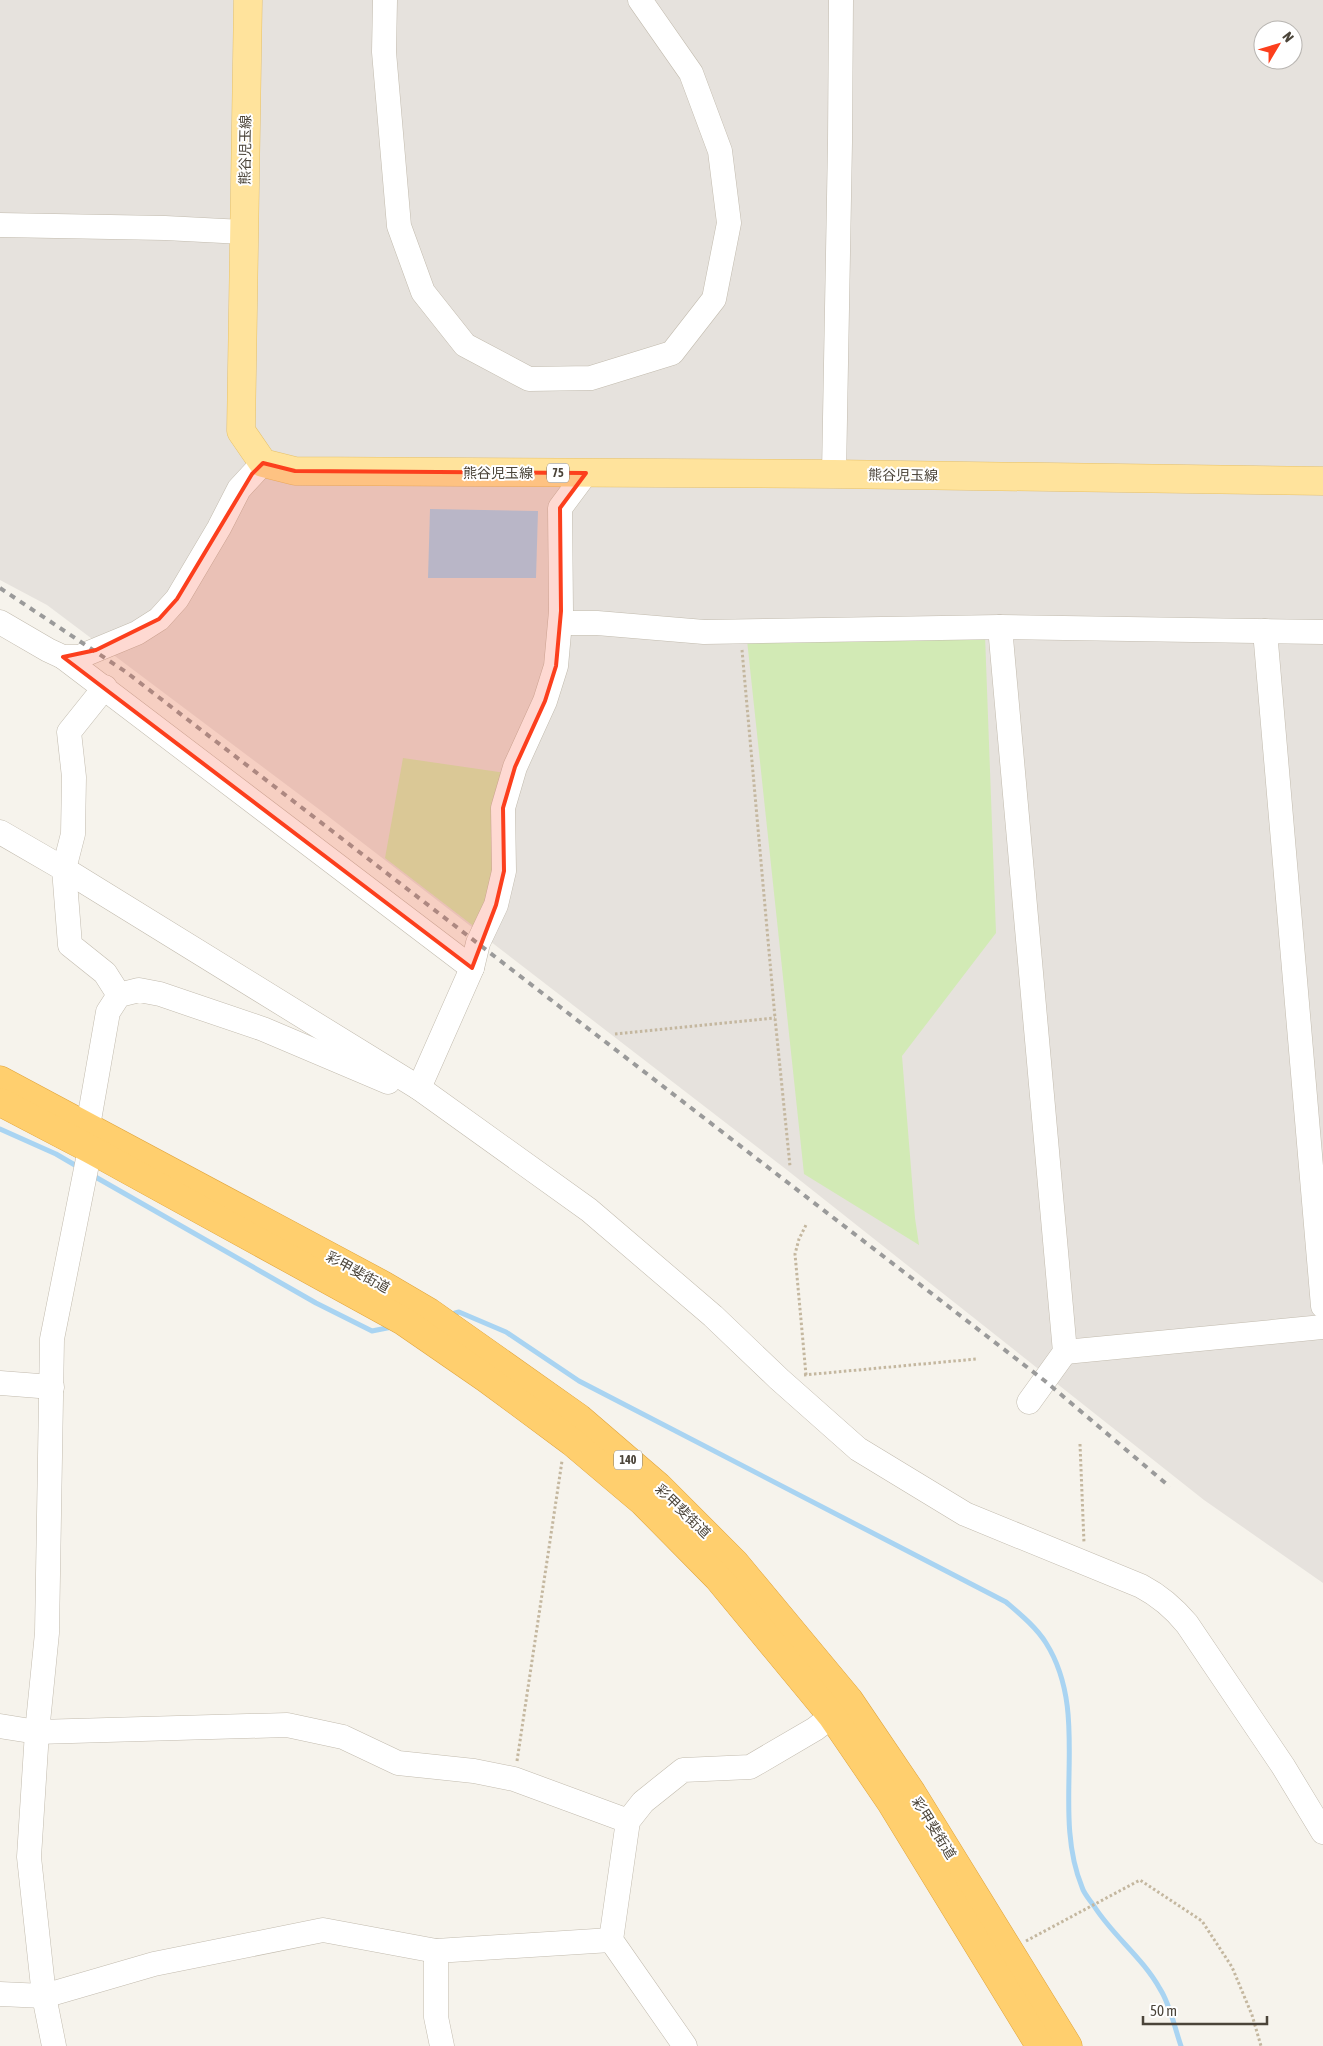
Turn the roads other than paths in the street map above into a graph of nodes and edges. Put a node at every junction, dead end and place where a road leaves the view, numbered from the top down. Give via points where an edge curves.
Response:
1 (248, 0) edge
2 (385, 0) edge
3 (640, 0) edge
4 (841, 0) edge
5 (0, 225) edge
6 (244, 232) junction
7 (263, 463) junction
8 (586, 474) junction
9 (834, 474) junction
10 (1323, 481) edge
11 (0, 622) edge
12 (561, 623) junction
13 (1000, 627) junction
14 (1265, 631) junction
15 (1323, 632) edge
16 (63, 657) junction
17 (104, 687) junction
18 (0, 832) edge
19 (64, 869) junction
20 (472, 968) junction
21 (119, 995) junction
22 (0, 1080) edge
23 (419, 1088) junction
24 (0, 1102) edge
25 (89, 1137) junction
26 (1323, 1306) edge
27 (1323, 1327) edge
28 (1065, 1352) junction
29 (0, 1383) edge
30 (52, 1387) junction
31 (1029, 1402) dead end
32 (832, 1716) junction
33 (0, 1726) edge
34 (37, 1732) junction
35 (628, 1821) junction
36 (1323, 1832) edge
37 (611, 1940) junction
38 (436, 1951) junction
39 (0, 1994) edge
40 (44, 1996) junction
41 (54, 2046) edge
42 (442, 2046) edge
43 (685, 2046) edge
44 (1040, 2046) edge
45 (1068, 2046) edge

1 - 6 main road, 熊谷児玉線
2 - 3 street via 384,52 402,235 424,292 465,344 529,379 591,378 672,353 714,298 729,223 720,151 690,73
4 - 9 street
5 - 6 street
6 - 7 main road, 熊谷児玉線 via 241,431
7 - 8 main road, 熊谷児玉線 / 75 via 295,471
7 - 16 street via 240,489 177,599 158,619 137,633 79,657
8 - 9 main road, 熊谷児玉線 / 75
8 - 12 street via 560,508
9 - 10 main road, 熊谷児玉線 / 75
11 - 16 street
12 - 13 street via 704,632
12 - 20 street via 556,666 545,701 515,767 503,808 504,871 496,905 478,943
13 - 14 street
13 - 28 street
14 - 15 street
14 - 26 street
16 - 17 street
17 - 19 street via 69,732 74,777 73,834
17 - 20 street
18 - 19 street
19 - 21 street via 70,945 105,973
19 - 23 street
20 - 23 street
21 - 23 street via 139,990 160,994 263,1029 394,1085
21 - 25 street via 108,1012
22 - 25 highway, 彩甲斐街道 / 140
23 - 36 street via 589,1210 713,1316 858,1449 964,1514 1141,1586 1173,1607 1283,1766
24 - 25 highway, 彩甲斐街道 / 140
25 - 30 street via 52,1339
25 - 32 highway, 彩甲斐街道 / 140 via 403,1321 572,1442 643,1502 718,1578
25 - 45 highway, 彩甲斐街道 / 140 via 375,1280 429,1312 580,1418 658,1486 735,1563 849,1700 912,1793
27 - 28 street
28 - 31 street
29 - 30 street
30 - 34 street via 47,1633
32 - 35 street via 750,1767 683,1770 642,1802
32 - 44 highway, 彩甲斐街道 / 140 via 890,1801
33 - 34 street
34 - 35 street via 287,1726 343,1737 398,1763 514,1779
34 - 40 street via 29,1857
35 - 37 street
37 - 38 street
37 - 43 street
38 - 40 street via 323,1930 154,1964
38 - 42 street via 436,2016
39 - 40 street
40 - 41 street

